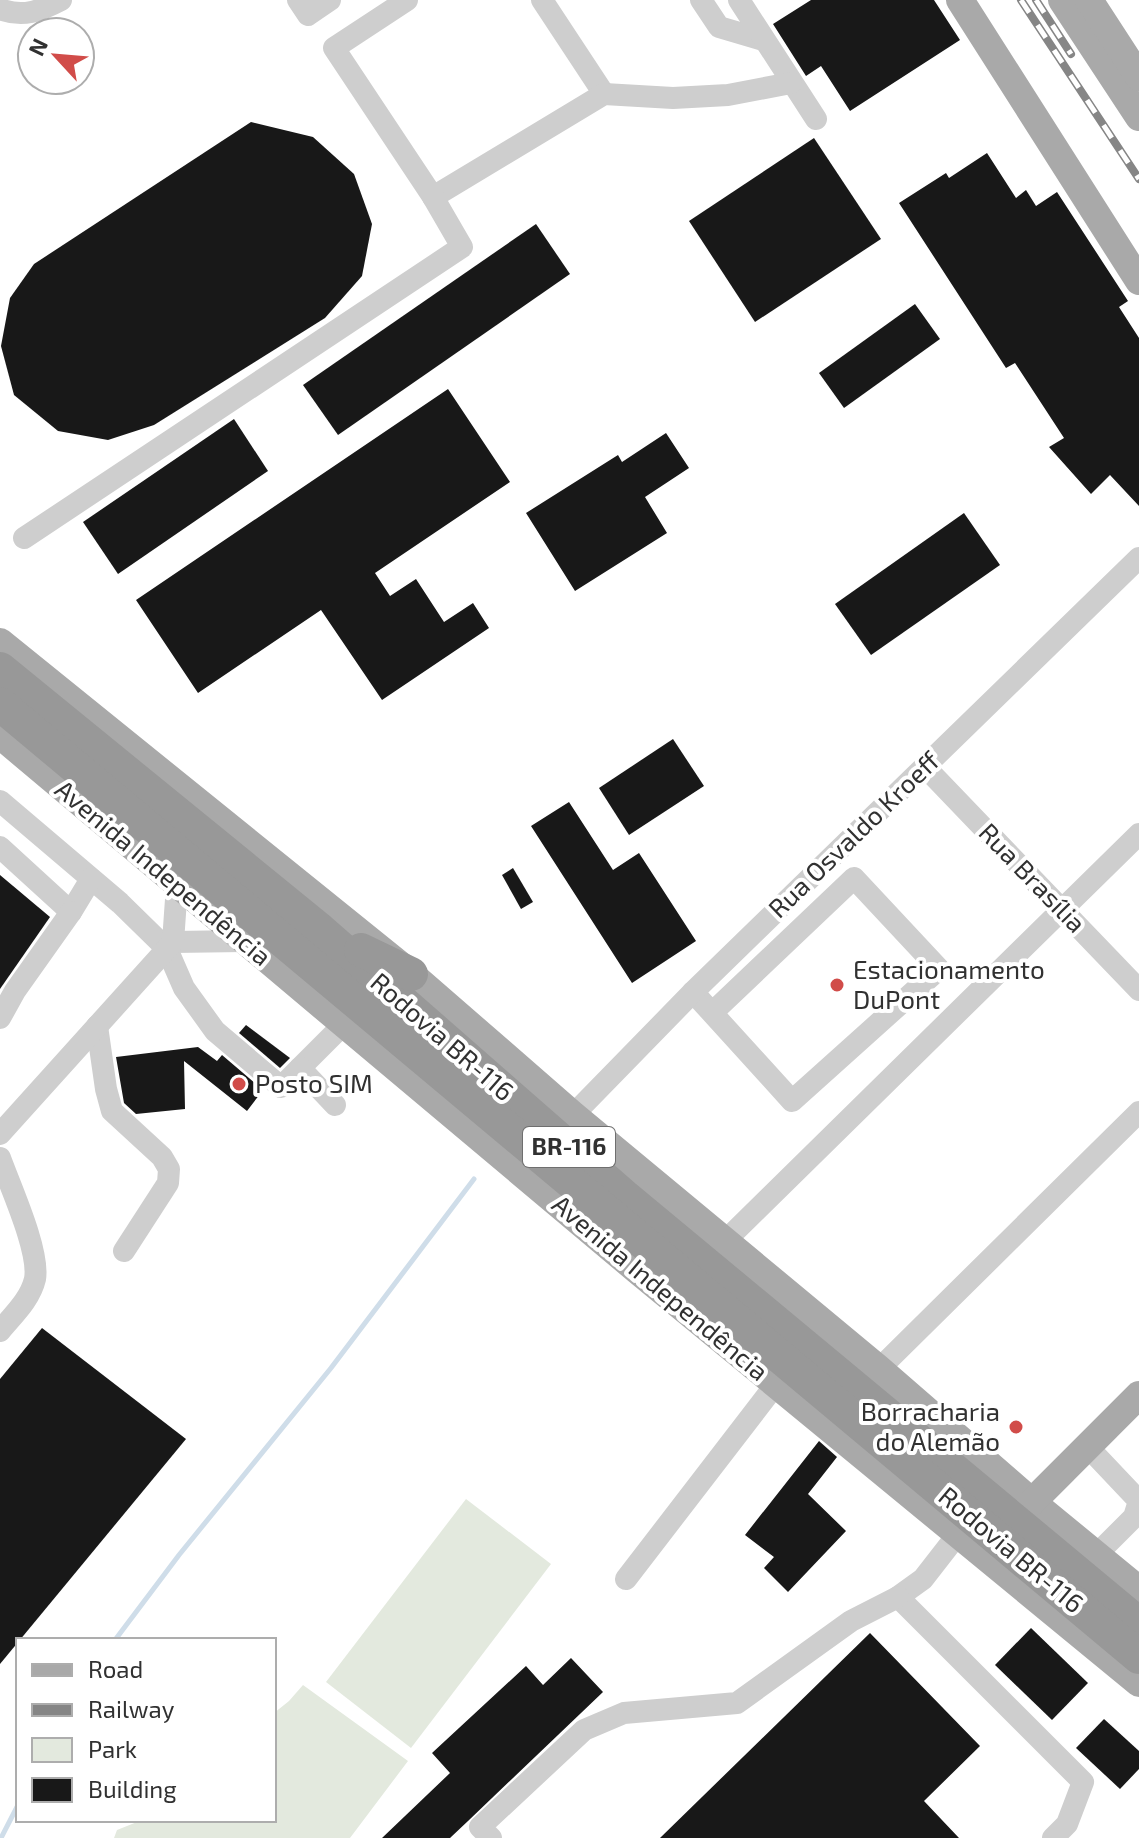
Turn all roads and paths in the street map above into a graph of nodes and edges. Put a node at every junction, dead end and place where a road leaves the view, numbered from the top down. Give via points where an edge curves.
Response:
1 (61, 0) edge
2 (330, 0) edge
3 (407, 0) edge
4 (542, 0) edge
5 (701, 0) edge
6 (739, 0) edge
7 (960, 0) edge
8 (981, 0) edge
9 (1062, 0) edge
10 (1089, 0) edge
11 (303, 8) edge
12 (0, 9) edge
13 (763, 40) junction
14 (1139, 77) edge
15 (791, 83) junction
16 (604, 94) junction
17 (1139, 117) edge
18 (816, 119) dead end
19 (1080, 172) junction
20 (433, 197) junction
21 (1139, 248) edge
22 (1139, 281) edge
23 (24, 538) dead end
24 (1139, 558) edge
25 (0, 642) edge
26 (0, 669) edge
27 (0, 704) edge
28 (0, 735) edge
29 (925, 767) junction
30 (0, 801) edge
31 (1139, 834) edge
32 (0, 847) edge
33 (91, 879) junction
34 (177, 885) junction
35 (1062, 909) junction
36 (71, 912) junction
37 (320, 930) junction
38 (244, 941) junction
39 (170, 946) junction
40 (411, 974) junction
41 (1139, 990) edge
42 (693, 992) junction
43 (713, 1012) junction
44 (0, 1018) edge
45 (343, 1025) junction
46 (97, 1026) junction
47 (300, 1068) junction
48 (335, 1105) dead end
49 (1139, 1112) edge
50 (573, 1115) junction
51 (0, 1134) edge
52 (0, 1158) edge
53 (579, 1190) junction
54 (724, 1242) junction
55 (124, 1251) dead end
56 (637, 1270) junction
57 (0, 1331) edge
58 (879, 1369) junction
59 (776, 1384) junction
60 (1139, 1395) edge
61 (1087, 1446) junction
62 (1032, 1502) junction
63 (958, 1534) junction
64 (1096, 1555) junction
65 (626, 1579) dead end
66 (1139, 1590) edge
67 (898, 1597) junction
68 (1139, 1624) edge
69 (1139, 1657) edge
70 (1139, 1683) edge
71 (480, 1834) edge
72 (1053, 1838) edge

1 - 12 street via 38,12 15,15
2 - 11 street
3 - 20 street via 334,48
4 - 16 street
5 - 13 street via 719,27
6 - 13 street
7 - 19 main road
8 - 19 main road
9 - 17 main road
10 - 14 main road
13 - 15 street
15 - 16 street via 714,96
15 - 18 street
16 - 20 street
19 - 21 main road
19 - 22 main road
20 - 23 street via 462,247
24 - 29 street, Rua Osvaldo Kroeff
25 - 40 main road, Rodovia BR-116
26 - 37 highway, Rodovia BR-116 / BR-116
27 - 53 highway, Rodovia BR-116 / BR-116
28 - 34 main road, Avenida Independência
29 - 35 street, Rua Brasília
29 - 42 street, Rua Osvaldo Kroeff
30 - 33 street
31 - 35 street
32 - 36 street
33 - 36 street
33 - 39 street
34 - 38 main road, Avenida Independência
34 - 39 street
35 - 41 street, Rua Brasília
35 - 54 street
36 - 44 street
37 - 40 highway
37 - 68 highway, Rodovia BR-116 / BR-116 via 624,1196
38 - 39 street
38 - 45 main road, Avenida Independência
39 - 46 street
39 - 47 street via 184,988 215,1031 281,1087
40 - 50 main road, Rodovia BR-116
42 - 43 street
42 - 50 street, Rua Osvaldo Kroeff
43 - 43 street via 854,878 939,969 792,1101
45 - 47 street
45 - 56 main road, Avenida Independência
46 - 51 street
46 - 55 street via 112,1111 169,1169 168,1183
47 - 48 street
49 - 58 street
50 - 54 main road, Rodovia BR-116
52 - 57 street via 31,1244 35,1277 27,1300
53 - 56 highway
53 - 69 highway, Rodovia BR-116 / BR-116
54 - 58 main road, Rodovia BR-116
56 - 59 main road, Avenida Independência
58 - 62 main road, Rodovia BR-116
59 - 63 main road, Avenida Independência
59 - 65 street
60 - 61 main road
61 - 62 main road
61 - 64 street via 1139,1501 1134,1517
62 - 64 main road, Rodovia BR-116
63 - 67 street via 923,1579
63 - 70 main road, Avenida Independência
64 - 66 main road, Rodovia BR-116
67 - 71 street via 851,1621 737,1703 624,1713 584,1730
67 - 72 street via 1083,1782 1067,1824

